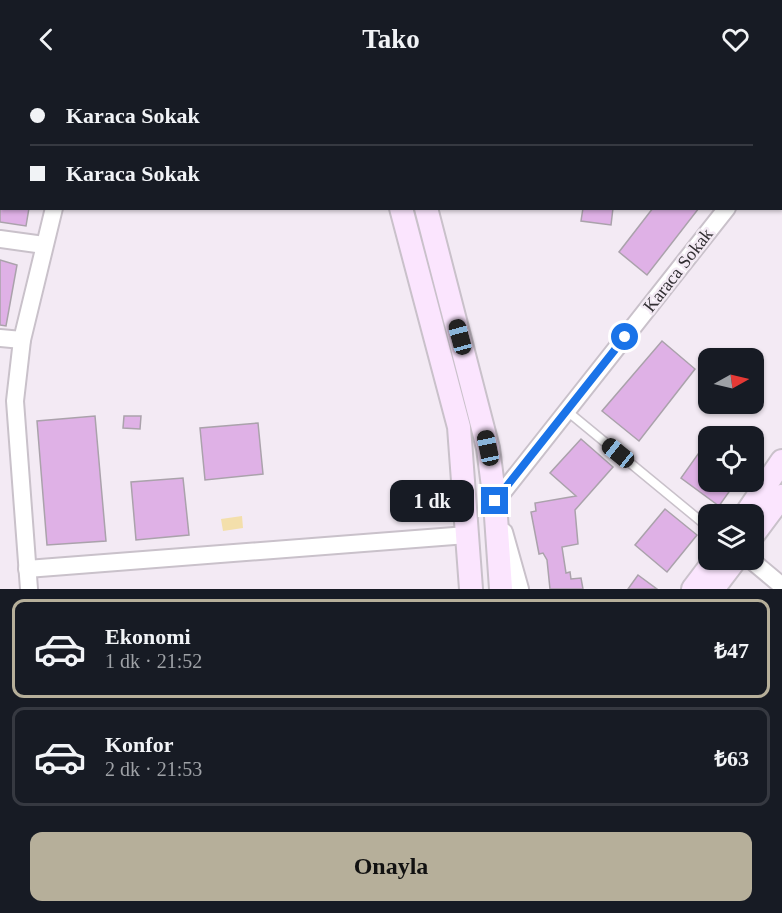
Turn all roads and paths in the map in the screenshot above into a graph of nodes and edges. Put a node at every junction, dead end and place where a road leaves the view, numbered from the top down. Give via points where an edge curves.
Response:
1 (53, 210) edge
2 (402, 210) edge
3 (427, 210) edge
4 (725, 210) edge
5 (0, 239) edge
6 (44, 245) junction
7 (0, 338) edge
8 (22, 340) junction
9 (7, 400) edge
10 (567, 411) junction
11 (782, 461) edge
12 (782, 495) edge
13 (495, 501) junction
14 (753, 504) edge
15 (698, 518) edge
16 (764, 520) edge
17 (467, 536) junction
18 (27, 569) junction
19 (707, 570) edge
20 (727, 570) edge
21 (763, 570) edge
22 (782, 586) edge
23 (29, 589) edge
24 (471, 589) edge
25 (501, 589) edge
26 (520, 589) edge
27 (693, 589) edge
28 (713, 589) edge

1 - 6 street
2 - 17 main road via 459,427
3 - 13 main road via 477,401
4 - 10 street, Karaca Sokak
5 - 6 street
6 - 8 street
7 - 8 street
8 - 9 street
9 - 18 street
10 - 13 street, Karaca Sokak
10 - 15 lane
11 - 14 main road
12 - 16 main road
13 - 25 main road
13 - 26 street
17 - 18 street
17 - 24 main road
18 - 23 street
19 - 27 main road
20 - 28 main road
21 - 22 street

